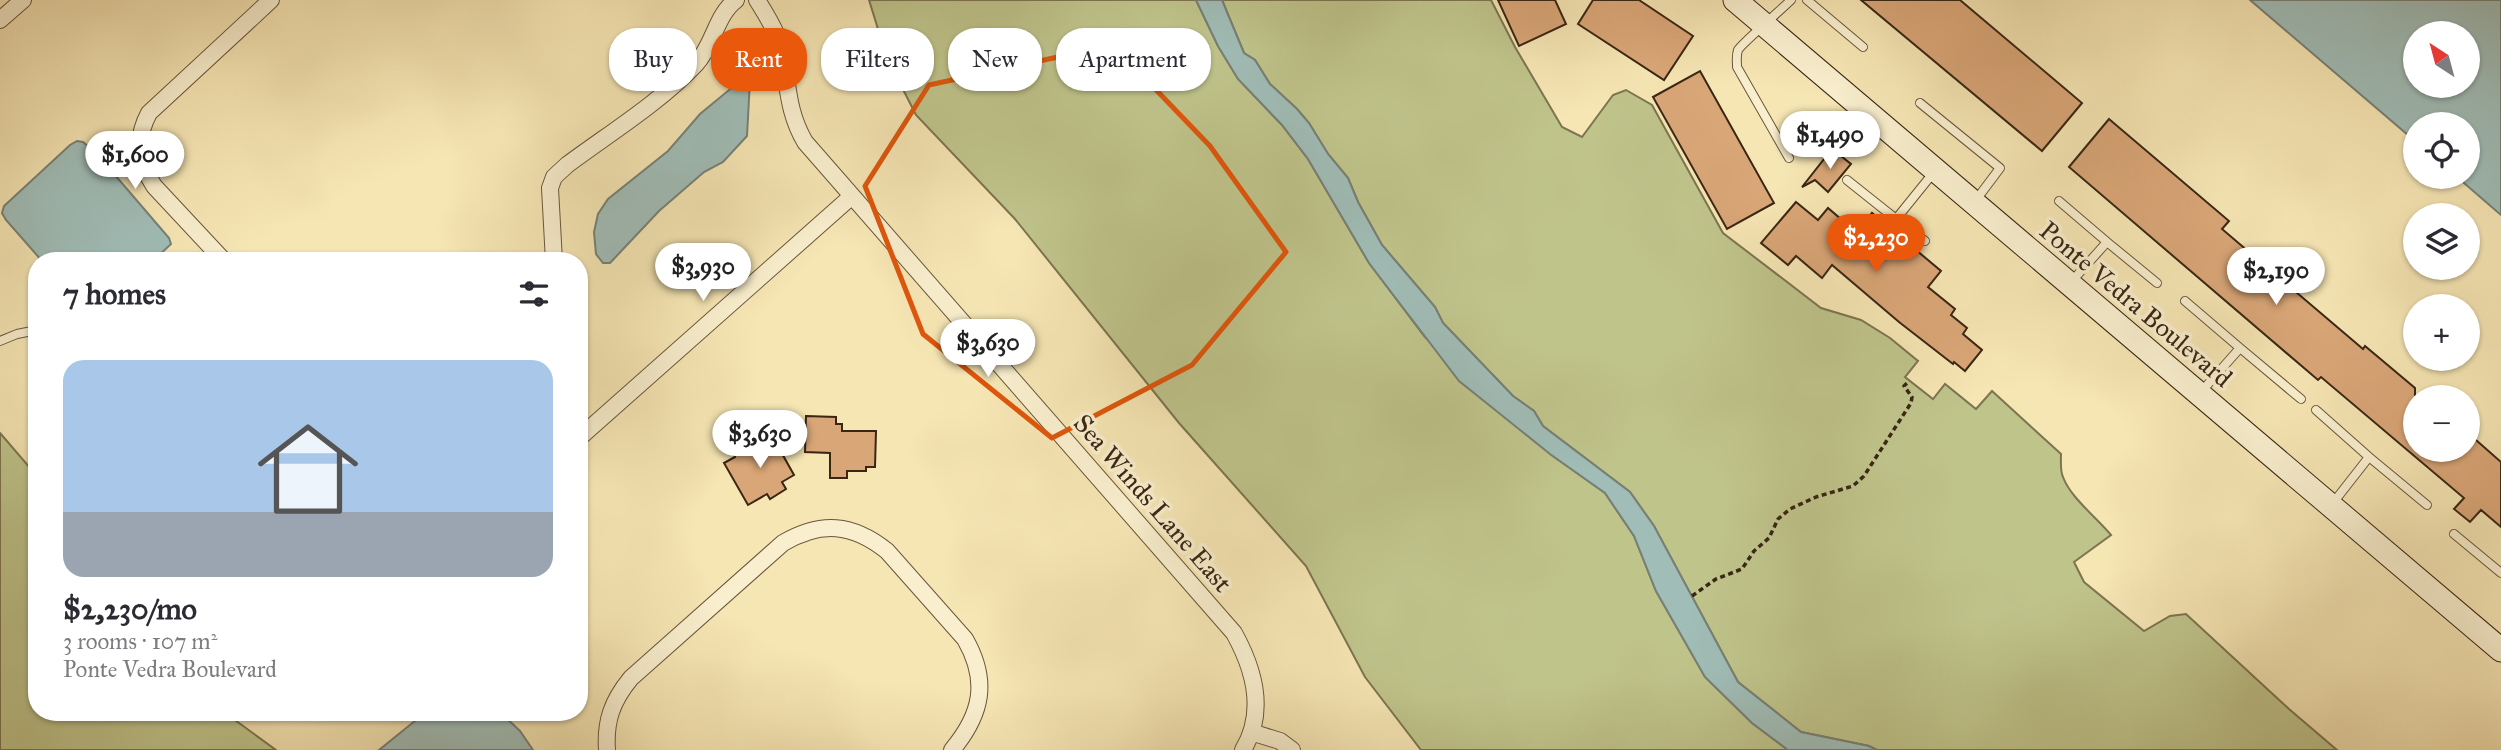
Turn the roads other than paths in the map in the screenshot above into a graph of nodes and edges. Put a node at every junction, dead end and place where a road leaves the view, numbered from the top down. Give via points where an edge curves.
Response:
1 (23, 0) edge
2 (271, 0) edge
3 (736, 0) edge
4 (757, 0) edge
5 (1735, 0) edge
6 (1791, 0) edge
7 (1807, 0) edge
8 (0, 20) edge
9 (1765, 26) junction
10 (1863, 47) dead end
11 (1920, 103) dead end
12 (1789, 158) dead end
13 (1936, 170) junction
14 (1846, 180) dead end
15 (852, 196) junction
16 (2059, 201) dead end
17 (1974, 202) junction
18 (1896, 219) junction
19 (1925, 241) dead end
20 (2107, 242) junction
21 (216, 252) edge
22 (554, 252) edge
23 (2157, 283) dead end
24 (2070, 284) junction
25 (2185, 301) dead end
26 (28, 332) edge
27 (0, 341) edge
28 (2240, 348) junction
29 (2199, 394) junction
30 (2301, 399) dead end
31 (2316, 410) dead end
32 (588, 430) edge
33 (2369, 457) junction
34 (2331, 505) junction
35 (2427, 505) dead end
36 (2454, 534) dead end
37 (2501, 573) edge
38 (2501, 650) edge
39 (1251, 732) junction
40 (607, 750) edge
41 (952, 750) edge
42 (1243, 750) edge
43 (1292, 750) edge

1 - 8 street
2 - 21 street via 159,102 142,125 140,156 145,172
3 - 22 street via 723,12 712,42 682,77 554,177 550,200
4 - 15 street, Sea Winds Lane East via 776,34 796,127
5 - 9 street, Ponte Vedra Boulevard
6 - 9 lane
7 - 10 lane
9 - 12 lane via 1740,47 1737,67
9 - 13 street, Ponte Vedra Boulevard
11 - 17 lane via 2000,168
13 - 17 street, Ponte Vedra Boulevard
13 - 18 lane
14 - 18 lane
15 - 32 street
15 - 39 street, Sea Winds Lane East via 1234,633 1250,666 1255,690
16 - 20 lane
17 - 24 street, Ponte Vedra Boulevard
18 - 19 lane
20 - 23 lane
20 - 24 lane
24 - 29 street, Ponte Vedra Boulevard
25 - 28 lane
26 - 27 lane
28 - 29 lane
28 - 30 lane
29 - 34 street, Ponte Vedra Boulevard
31 - 33 lane
33 - 34 lane
33 - 35 lane
34 - 38 street, Ponte Vedra Boulevard
36 - 37 lane
39 - 42 street, Sea Winds Lane East
39 - 43 street
40 - 41 street via 610,711 631,678 783,542 817,528 836,527 864,535 887,551 974,654 979,673 977,711

